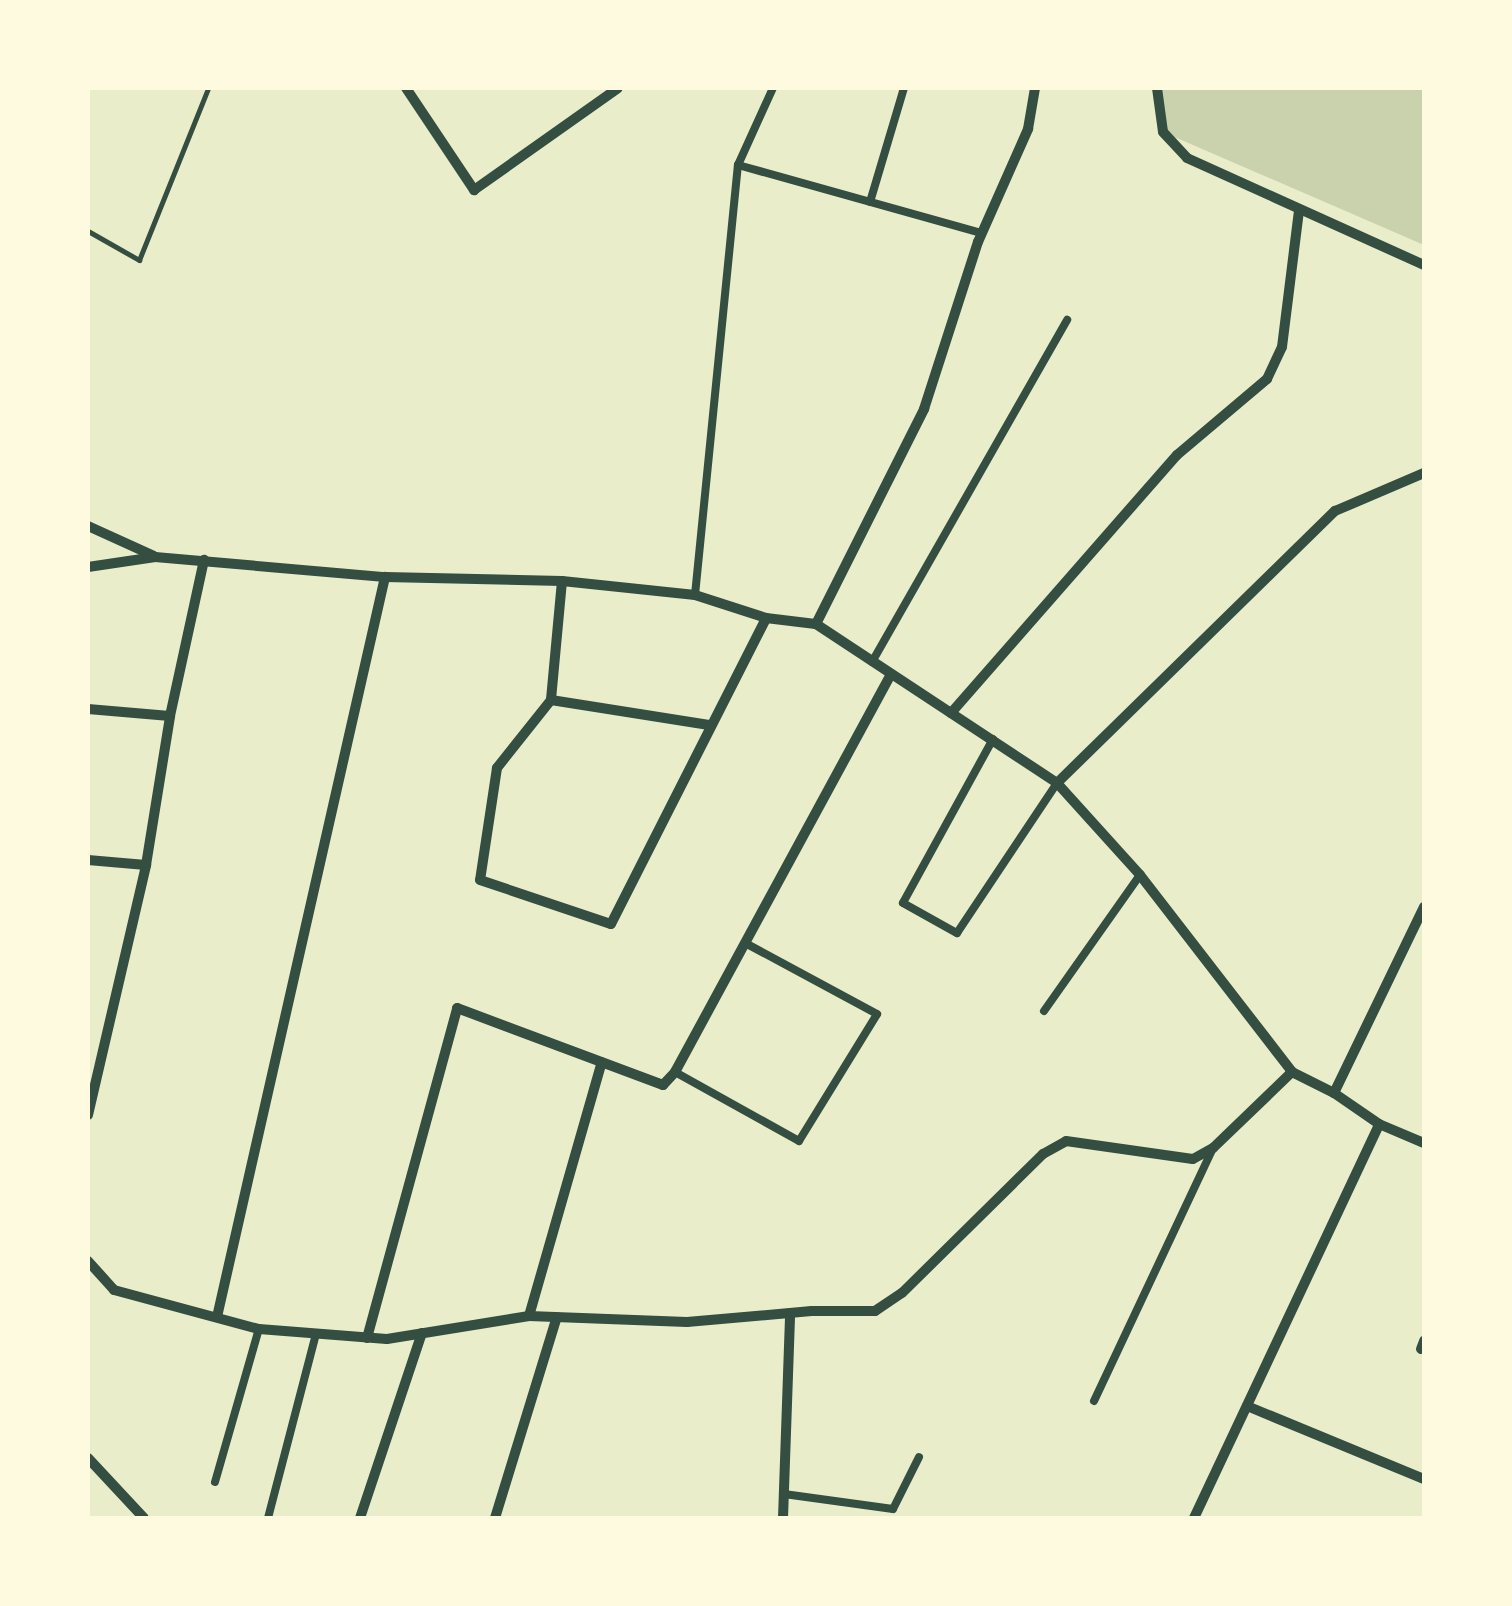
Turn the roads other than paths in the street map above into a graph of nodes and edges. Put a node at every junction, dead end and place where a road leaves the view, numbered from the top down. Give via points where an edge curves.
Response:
1 (406, 88) edge
2 (618, 88) edge
3 (773, 88) edge
4 (904, 88) edge
5 (1035, 88) edge
6 (1157, 88) edge
7 (738, 166) junction
8 (870, 202) junction
9 (1299, 210) junction
10 (982, 233) junction
11 (1424, 265) edge
12 (1067, 320) dead end
13 (1424, 473) edge
14 (88, 526) edge
15 (154, 556) junction
16 (204, 560) junction
17 (88, 567) edge
18 (385, 577) junction
19 (562, 581) junction
20 (695, 595) junction
21 (766, 618) junction
22 (816, 624) junction
23 (872, 662) junction
24 (891, 674) junction
25 (551, 700) junction
26 (88, 709) edge
27 (951, 713) junction
28 (170, 716) junction
29 (709, 725) junction
30 (993, 739) junction
31 (1057, 783) junction
32 (88, 860) edge
33 (146, 865) junction
34 (1140, 875) junction
35 (1424, 907) edge
36 (745, 943) junction
37 (1044, 1011) dead end
38 (602, 1062) junction
39 (676, 1072) junction
40 (1292, 1072) junction
41 (1334, 1093) junction
42 (88, 1115) edge
43 (1378, 1124) junction
44 (1424, 1143) edge
45 (1213, 1148) junction
46 (88, 1261) edge
47 (790, 1313) junction
48 (529, 1316) junction
49 (557, 1317) junction
50 (216, 1318) junction
51 (259, 1329) junction
52 (422, 1333) junction
53 (316, 1334) junction
54 (367, 1338) junction
55 (1094, 1401) dead end
56 (1247, 1406) junction
57 (920, 1457) dead end
58 (88, 1458) edge
59 (1424, 1479) edge
60 (215, 1482) dead end
61 (784, 1494) junction
62 (144, 1518) edge
63 (268, 1518) edge
64 (360, 1518) edge
65 (494, 1518) edge
66 (783, 1518) edge
67 (1194, 1518) edge

1 - 2 street via 474,190
3 - 7 lane
4 - 8 lane
5 - 10 street via 1028,130
6 - 9 street via 1164,132 1187,158
7 - 8 lane
7 - 20 lane
8 - 10 lane
9 - 11 street
9 - 27 street via 1282,347 1268,379 1177,455
10 - 22 street via 924,409
12 - 23 lane
13 - 31 street via 1335,511
14 - 15 street
15 - 16 street
15 - 17 street
16 - 18 street
16 - 28 street
18 - 19 street
18 - 50 street
19 - 20 street
19 - 25 street
20 - 21 street
21 - 22 street
21 - 29 street
22 - 23 street
23 - 24 street
24 - 27 street
24 - 36 street
25 - 29 street
25 - 29 street via 497,768 480,880 611,924
26 - 28 street
27 - 30 street
28 - 33 street
30 - 31 street
30 - 31 lane via 903,903 957,933
31 - 34 street
32 - 33 street
33 - 42 street
34 - 37 lane
34 - 40 street
35 - 41 street
36 - 39 street
36 - 39 lane via 877,1014 799,1141
38 - 39 street via 664,1085
38 - 48 street
38 - 54 street via 456,1008
40 - 41 street
40 - 45 street
41 - 43 street
43 - 44 street
43 - 56 street
45 - 47 street via 1193,1158 1066,1140 875,1311
45 - 55 lane
46 - 50 street via 114,1290
47 - 49 street via 687,1322
47 - 61 street
48 - 49 street
48 - 52 street
49 - 65 street
50 - 51 street
51 - 53 street
51 - 60 lane
52 - 54 street
52 - 64 street
53 - 54 street
53 - 63 lane
56 - 59 street
56 - 67 street
57 - 61 lane via 893,1508
58 - 62 street
61 - 66 street

